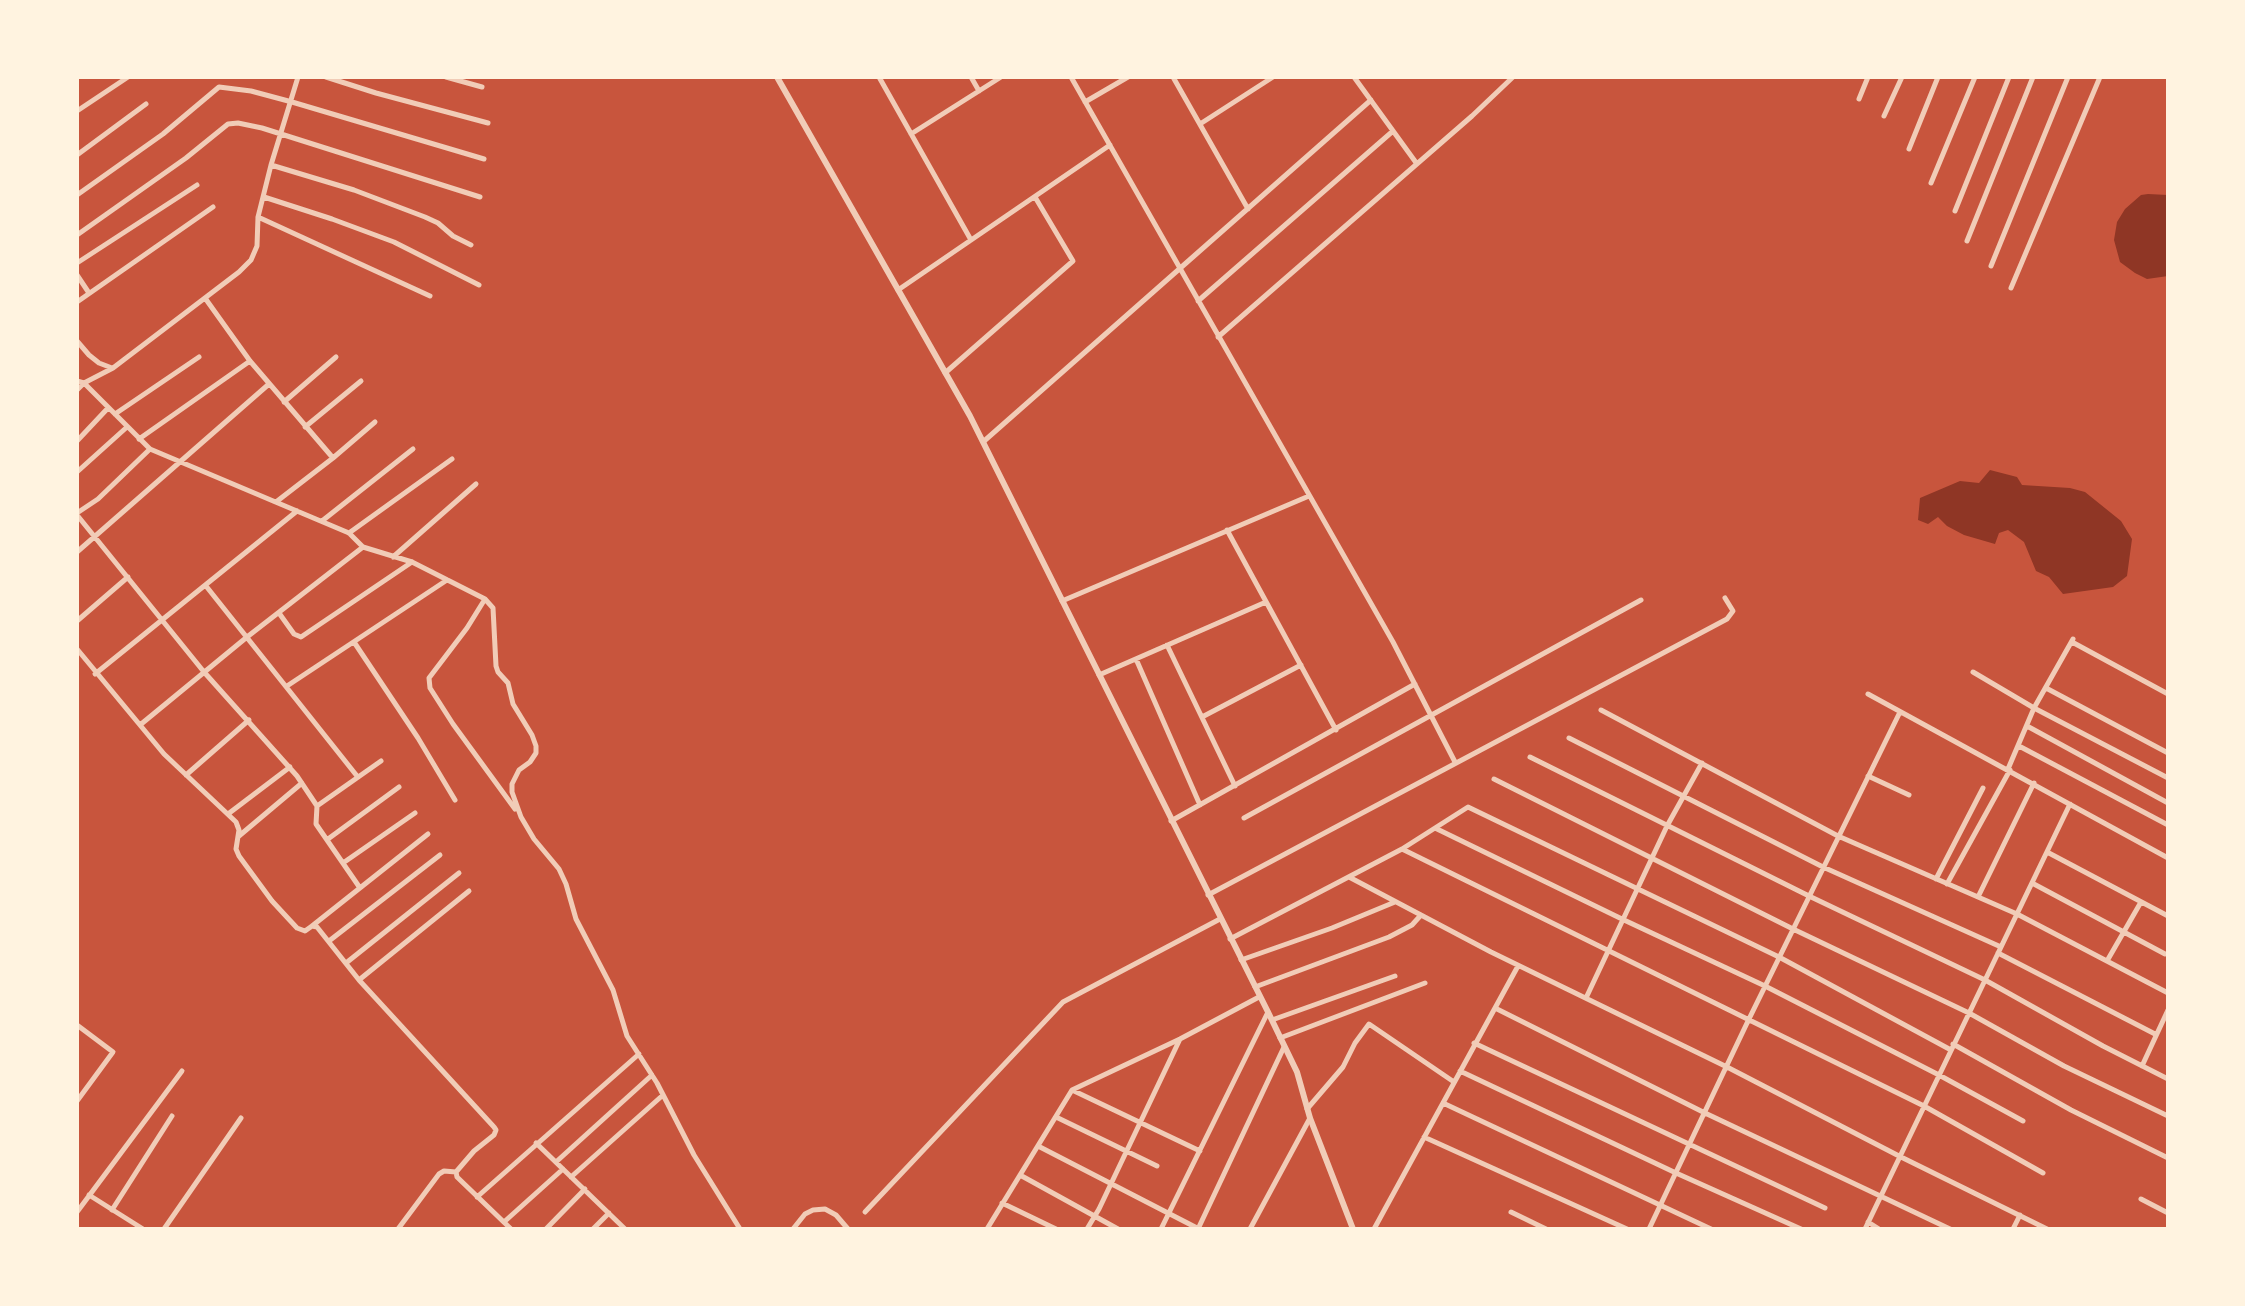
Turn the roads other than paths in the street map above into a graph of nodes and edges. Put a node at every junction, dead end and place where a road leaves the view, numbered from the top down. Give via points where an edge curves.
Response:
1 (128, 77) edge
2 (298, 77) edge
3 (326, 77) edge
4 (446, 77) edge
5 (777, 77) edge
6 (879, 77) edge
7 (971, 77) edge
8 (1001, 77) edge
9 (1071, 77) edge
10 (1128, 77) edge
11 (1173, 77) edge
12 (1273, 77) edge
13 (1354, 77) edge
14 (1513, 77) edge
15 (1868, 77) edge
16 (1902, 77) edge
17 (1938, 77) edge
18 (1975, 77) edge
19 (2009, 77) edge
20 (2033, 77) edge
21 (2068, 77) edge
22 (2100, 77) edge
23 (482, 87) dead end
24 (979, 91) junction
25 (1859, 99) dead end
26 (1371, 100) junction
27 (292, 102) junction
28 (1085, 102) junction
29 (146, 104) dead end
30 (77, 111) edge
31 (1884, 116) dead end
32 (488, 123) dead end
33 (1200, 124) junction
34 (1393, 131) junction
35 (281, 134) junction
36 (911, 134) junction
37 (1110, 145) junction
38 (1909, 149) dead end
39 (77, 155) edge
40 (484, 159) dead end
41 (1417, 164) junction
42 (271, 165) junction
43 (1931, 183) dead end
44 (197, 185) dead end
45 (77, 195) edge
46 (264, 197) junction
47 (480, 197) dead end
48 (1035, 197) junction
49 (213, 207) dead end
50 (1248, 209) junction
51 (1955, 211) dead end
52 (258, 217) junction
53 (77, 235) edge
54 (971, 240) junction
55 (1967, 241) dead end
56 (471, 245) dead end
57 (77, 262) edge
58 (1991, 266) dead end
59 (1180, 269) junction
60 (77, 275) edge
61 (480, 285) dead end
62 (2011, 288) dead end
63 (898, 290) junction
64 (89, 293) junction
65 (430, 296) dead end
66 (205, 298) junction
67 (1198, 301) junction
68 (77, 302) edge
69 (1218, 337) junction
70 (77, 341) edge
71 (199, 357) dead end
72 (336, 357) dead end
73 (250, 361) junction
74 (113, 368) junction
75 (945, 373) junction
76 (77, 381) edge
77 (361, 381) dead end
78 (84, 383) junction
79 (269, 384) junction
80 (77, 390) edge
81 (284, 402) junction
82 (108, 408) junction
83 (115, 414) junction
84 (375, 422) dead end
85 (305, 426) junction
86 (127, 427) junction
87 (139, 439) junction
88 (77, 441) edge
89 (983, 442) junction
90 (150, 449) junction
91 (413, 449) dead end
92 (333, 458) junction
93 (452, 459) dead end
94 (181, 463) junction
95 (77, 472) edge
96 (476, 484) dead end
97 (1309, 496) junction
98 (276, 502) junction
99 (297, 511) junction
100 (77, 514) edge
101 (322, 521) junction
102 (1227, 530) junction
103 (349, 533) junction
104 (95, 538) junction
105 (363, 547) junction
106 (77, 552) edge
107 (393, 556) junction
108 (412, 562) junction
109 (128, 577) junction
110 (447, 580) junction
111 (206, 586) junction
112 (1725, 598) dead end
113 (485, 599) junction
114 (1641, 600) dead end
115 (1062, 601) junction
116 (1266, 602) junction
117 (279, 613) junction
118 (161, 620) junction
119 (77, 621) edge
120 (247, 637) junction
121 (354, 642) junction
122 (1167, 645) junction
123 (77, 649) edge
124 (1136, 659) junction
125 (1301, 665) junction
126 (204, 672) junction
127 (1973, 672) dead end
128 (95, 674) junction
129 (1099, 675) junction
130 (1415, 684) junction
131 (287, 686) junction
132 (2046, 688) junction
133 (1868, 694) dead end
134 (2168, 694) edge
135 (2034, 708) junction
136 (1601, 710) dead end
137 (1900, 712) junction
138 (1431, 716) junction
139 (1202, 717) junction
140 (249, 720) junction
141 (140, 726) junction
142 (2027, 726) junction
143 (1336, 730) junction
144 (1569, 738) dead end
145 (2018, 746) junction
146 (2168, 753) edge
147 (1530, 757) dead end
148 (381, 761) dead end
149 (1455, 762) junction
150 (1702, 764) junction
151 (290, 767) junction
152 (2009, 770) junction
153 (186, 775) junction
154 (357, 776) junction
155 (1868, 776) junction
156 (2168, 778) edge
157 (1494, 779) dead end
158 (302, 783) junction
159 (2034, 783) junction
160 (1235, 786) junction
161 (399, 787) dead end
162 (1983, 789) dead end
163 (1909, 795) dead end
164 (1683, 796) junction
165 (455, 800) dead end
166 (2168, 803) edge
167 (2070, 804) junction
168 (1200, 805) junction
169 (317, 806) junction
170 (415, 813) dead end
171 (228, 814) junction
172 (521, 817) junction
173 (1244, 818) dead end
174 (1171, 821) junction
175 (2167, 823) edge
176 (1667, 825) junction
177 (1435, 828) junction
178 (428, 834) dead end
179 (239, 836) junction
180 (1838, 836) junction
181 (328, 839) junction
182 (1402, 849) junction
183 (2047, 852) junction
184 (440, 855) dead end
185 (1652, 858) junction
186 (2168, 858) edge
187 (343, 863) junction
188 (1823, 867) junction
189 (459, 873) dead end
190 (1349, 877) junction
191 (1936, 879) junction
192 (2032, 883) junction
193 (1947, 884) junction
194 (360, 888) junction
195 (1638, 890) junction
196 (469, 891) dead end
197 (1208, 895) junction
198 (1809, 896) junction
199 (1978, 897) junction
200 (1395, 902) junction
201 (2141, 902) junction
202 (2017, 914) junction
203 (1421, 915) junction
204 (2168, 916) edge
205 (1220, 919) junction
206 (1624, 920) junction
207 (312, 926) junction
208 (1793, 929) junction
209 (2123, 932) junction
210 (1230, 939) junction
211 (329, 942) junction
212 (1999, 950) junction
213 (1608, 951) junction
214 (2165, 954) dead end
215 (1779, 957) junction
216 (1241, 960) junction
217 (2107, 961) junction
218 (346, 963) junction
219 (1518, 965) junction
220 (1395, 976) dead end
221 (359, 980) junction
222 (1985, 980) junction
223 (1425, 982) dead end
224 (1765, 986) junction
225 (1255, 987) junction
226 (2168, 993) edge
227 (1259, 997) junction
228 (1586, 999) junction
229 (1495, 1008) junction
230 (2168, 1010) edge
231 (1268, 1012) junction
232 (1969, 1013) junction
233 (1272, 1020) junction
234 (1748, 1021) junction
235 (2161, 1024) junction
236 (77, 1025) edge
237 (2168, 1028) edge
238 (2155, 1034) junction
239 (1280, 1038) junction
240 (1180, 1039) junction
241 (1474, 1043) junction
242 (1284, 1047) junction
243 (1952, 1047) junction
244 (639, 1054) junction
245 (2142, 1066) junction
246 (1727, 1067) junction
247 (182, 1071) dead end
248 (1460, 1071) junction
249 (652, 1075) junction
250 (1939, 1075) junction
251 (2168, 1079) edge
252 (1454, 1082) junction
253 (1072, 1090) junction
254 (663, 1095) junction
255 (77, 1101) edge
256 (1443, 1103) junction
257 (1924, 1106) junction
258 (1307, 1109) junction
259 (1705, 1113) junction
260 (173, 1116) dead end
261 (2168, 1116) edge
262 (1056, 1117) junction
263 (241, 1118) dead end
264 (1310, 1118) junction
265 (1141, 1121) junction
266 (2023, 1121) dead end
267 (1424, 1137) junction
268 (536, 1143) junction
269 (1690, 1144) junction
270 (1038, 1146) junction
271 (1200, 1151) junction
272 (1126, 1152) junction
273 (1899, 1156) junction
274 (2168, 1158) edge
275 (556, 1162) junction
276 (1157, 1166) dead end
277 (563, 1169) junction
278 (456, 1172) junction
279 (1676, 1173) junction
280 (2043, 1174) dead end
281 (1020, 1175) junction
282 (571, 1177) junction
283 (1111, 1185) junction
284 (585, 1189) junction
285 (89, 1195) junction
286 (1881, 1195) junction
287 (477, 1197) junction
288 (2141, 1199) dead end
289 (1002, 1203) junction
290 (1661, 1205) junction
291 (1825, 1208) dead end
292 (112, 1210) junction
293 (77, 1212) edge
294 (865, 1212) dead end
295 (1511, 1212) dead end
296 (609, 1213) junction
297 (2168, 1213) edge
298 (1168, 1214) junction
299 (2020, 1215) junction
300 (1095, 1216) junction
301 (504, 1222) junction
302 (1868, 1222) junction
303 (143, 1229) edge
304 (164, 1229) edge
305 (398, 1229) edge
306 (510, 1229) edge
307 (546, 1229) edge
308 (593, 1229) edge
309 (625, 1229) edge
310 (740, 1229) edge
311 (793, 1229) edge
312 (848, 1229) edge
313 (986, 1229) edge
314 (1056, 1229) edge
315 (1087, 1229) edge
316 (1118, 1229) edge
317 (1161, 1229) edge
318 (1198, 1229) edge
319 (1250, 1229) edge
320 (1353, 1229) edge
321 (1374, 1229) edge
322 (1546, 1229) edge
323 (1627, 1229) edge
324 (1649, 1229) edge
325 (1711, 1229) edge
326 (1801, 1229) edge
327 (1865, 1229) edge
328 (1879, 1229) edge
329 (1950, 1229) edge
330 (2013, 1229) edge
331 (2047, 1229) edge

1 - 30 street
2 - 27 street
3 - 32 street
4 - 23 street
5 - 63 street
6 - 36 street
7 - 24 street
8 - 24 street
9 - 28 street
10 - 28 street
11 - 33 street
12 - 33 street
13 - 26 street
14 - 41 street
15 - 25 street
16 - 31 street
17 - 38 street
18 - 43 street
19 - 51 street
20 - 55 street
21 - 58 street
22 - 62 street
24 - 36 street
26 - 34 street
26 - 50 street
27 - 35 street
27 - 40 street
27 - 45 street via 219,87 163,134
28 - 37 street
29 - 39 street
33 - 50 street
34 - 41 street
34 - 67 street
35 - 42 street
35 - 47 street
35 - 53 street via 229,124
36 - 54 street
37 - 48 street
37 - 59 street
41 - 69 street
42 - 46 street
42 - 56 street via 425,217
44 - 57 street
46 - 52 street
46 - 61 street via 394,242
48 - 54 street
48 - 75 street via 1073,261
49 - 64 street
50 - 59 street
52 - 65 street
52 - 66 street via 257,246 251,260
54 - 63 street
59 - 67 street
59 - 89 street
60 - 64 street
63 - 75 street
64 - 68 street
66 - 73 street
66 - 74 street
67 - 69 street
69 - 97 street
70 - 74 street via 99,363
71 - 83 street
72 - 81 street
73 - 79 street
73 - 87 street
74 - 78 street
75 - 89 street
76 - 78 street
77 - 85 street
78 - 80 street
78 - 82 street
79 - 81 street
79 - 94 street
81 - 85 street
82 - 83 street
82 - 88 street
83 - 86 street
84 - 92 street
85 - 92 street
86 - 87 street
86 - 95 street
87 - 90 street
89 - 115 street
90 - 94 street
90 - 100 street
91 - 101 street
92 - 98 street
93 - 103 street
94 - 98 street
94 - 104 street
96 - 107 street
97 - 102 street
97 - 130 street
98 - 99 street
99 - 101 street
99 - 111 street
100 - 104 street
101 - 103 street
102 - 115 street
102 - 116 street
103 - 105 street
104 - 106 street
104 - 109 street
105 - 107 street
105 - 117 street
107 - 108 street
108 - 110 street
108 - 117 street via 301,637
109 - 118 street
109 - 119 street
110 - 113 street
110 - 121 street
111 - 118 street
111 - 120 street
112 - 149 street via 1733,611 1727,619
113 - 172 street via 493,608 498,672 508,683 513,704 536,746 536,753 512,784
113 - 172 street via 429,678 430,688
114 - 138 street
115 - 129 street
116 - 122 street
116 - 125 street
117 - 120 street
118 - 126 street
118 - 128 street
120 - 126 street
120 - 131 street
121 - 131 street
121 - 165 street
122 - 124 street
122 - 139 street
123 - 128 street
124 - 129 street
124 - 168 street
125 - 139 street
125 - 143 street
126 - 140 street
126 - 141 street
127 - 135 street
128 - 141 street
129 - 174 street
130 - 138 street
130 - 143 street
131 - 154 street
132 - 134 street via 2072,641
132 - 135 street
132 - 146 street
133 - 137 street
135 - 142 street
135 - 156 street
136 - 150 street
137 - 152 street
137 - 155 street
138 - 149 street
138 - 173 street
139 - 160 street
140 - 151 street
140 - 153 street
141 - 153 street
142 - 145 street
142 - 166 street
143 - 160 street
144 - 164 street
145 - 152 street
145 - 175 street
147 - 176 street
148 - 154 street
149 - 197 street
150 - 164 street
150 - 180 street
151 - 158 street
151 - 171 street
152 - 159 street
152 - 193 street
153 - 171 street
154 - 169 street
155 - 163 street
155 - 180 street
157 - 185 street
158 - 169 street
158 - 179 street
159 - 167 street
159 - 199 street
160 - 168 street
161 - 181 street
162 - 191 street
164 - 176 street
164 - 188 street
167 - 183 street
167 - 186 street
168 - 174 street
169 - 181 street via 316,824
170 - 187 street
171 - 179 street via 236,822
172 - 244 street via 559,869 576,919 613,990 627,1036
174 - 197 street
176 - 185 street
176 - 198 street
177 - 182 street
177 - 195 street via 1468,807
177 - 206 street
178 - 194 street
179 - 207 street via 239,856 272,901 296,928 305,931
180 - 188 street
180 - 191 street
181 - 187 street
182 - 190 street
182 - 213 street
183 - 192 street
183 - 201 street
184 - 211 street
185 - 195 street
185 - 208 street
187 - 194 street
188 - 198 street
188 - 212 street
189 - 218 street
190 - 200 street
190 - 210 street
191 - 193 street
192 - 202 street
192 - 209 street
193 - 199 street
194 - 207 street
195 - 206 street
195 - 215 street
196 - 221 street
197 - 205 street
198 - 208 street
198 - 222 street
199 - 202 street
200 - 203 street
200 - 216 street
201 - 204 street
201 - 209 street
202 - 212 street
202 - 217 street
203 - 219 street
203 - 225 street via 1390,937
205 - 210 street
205 - 294 street via 1063,1002
206 - 213 street
206 - 224 street
207 - 211 street
208 - 215 street
208 - 232 street
209 - 214 street
209 - 217 street
210 - 216 street
211 - 218 street
212 - 222 street
212 - 238 street
213 - 228 street
213 - 234 street
215 - 224 street
215 - 243 street
216 - 225 street
217 - 226 street
218 - 221 street
219 - 228 street
219 - 229 street
220 - 233 street
221 - 278 street via 496,1130
222 - 232 street
222 - 245 street
223 - 239 street
224 - 234 street
224 - 250 street
225 - 227 street
227 - 231 street
227 - 240 street
228 - 246 street
229 - 241 street
229 - 259 street
230 - 235 street
231 - 233 street
231 - 271 street
232 - 243 street
232 - 261 street
233 - 239 street
234 - 246 street
234 - 257 street
235 - 237 street
235 - 238 street
236 - 255 street via 113,1052
238 - 245 street
239 - 242 street
240 - 253 street
240 - 265 street
241 - 248 street
241 - 269 street
242 - 258 street
242 - 318 street
243 - 250 street
243 - 274 street
244 - 249 street
244 - 268 street
245 - 251 street
246 - 259 street
246 - 273 street
247 - 285 street
248 - 252 street
248 - 279 street
249 - 254 street
249 - 275 street
250 - 257 street
250 - 266 street
252 - 256 street
252 - 258 street via 1369,1024 1343,1067
253 - 262 street
253 - 265 street
254 - 282 street
254 - 310 street
256 - 267 street
256 - 290 street
257 - 273 street
257 - 280 street
258 - 264 street
259 - 269 street
259 - 286 street
260 - 292 street
262 - 270 street
262 - 272 street
263 - 304 street
264 - 319 street
264 - 320 street
265 - 271 street
265 - 272 street
267 - 321 street
267 - 323 street
268 - 275 street
268 - 287 street
269 - 279 street
269 - 291 street
270 - 281 street
270 - 283 street
271 - 298 street
272 - 276 street
272 - 283 street
273 - 286 street
273 - 299 street
275 - 277 street
277 - 282 street
277 - 301 street
278 - 287 street
278 - 305 street via 439,1174
279 - 290 street
279 - 326 street
281 - 289 street
281 - 300 street
282 - 284 street
283 - 298 street
283 - 300 street
284 - 296 street
284 - 307 street
285 - 292 street
285 - 293 street
286 - 302 street
286 - 329 street
287 - 301 street
288 - 297 street
289 - 313 street
289 - 314 street
290 - 324 street
290 - 325 street
292 - 303 street
295 - 322 street
296 - 308 street
296 - 309 street
298 - 317 street
298 - 318 street
299 - 330 street
299 - 331 street
300 - 315 street
300 - 316 street
301 - 306 street
302 - 327 street
302 - 328 street
311 - 312 street via 804,1214 825,1209

